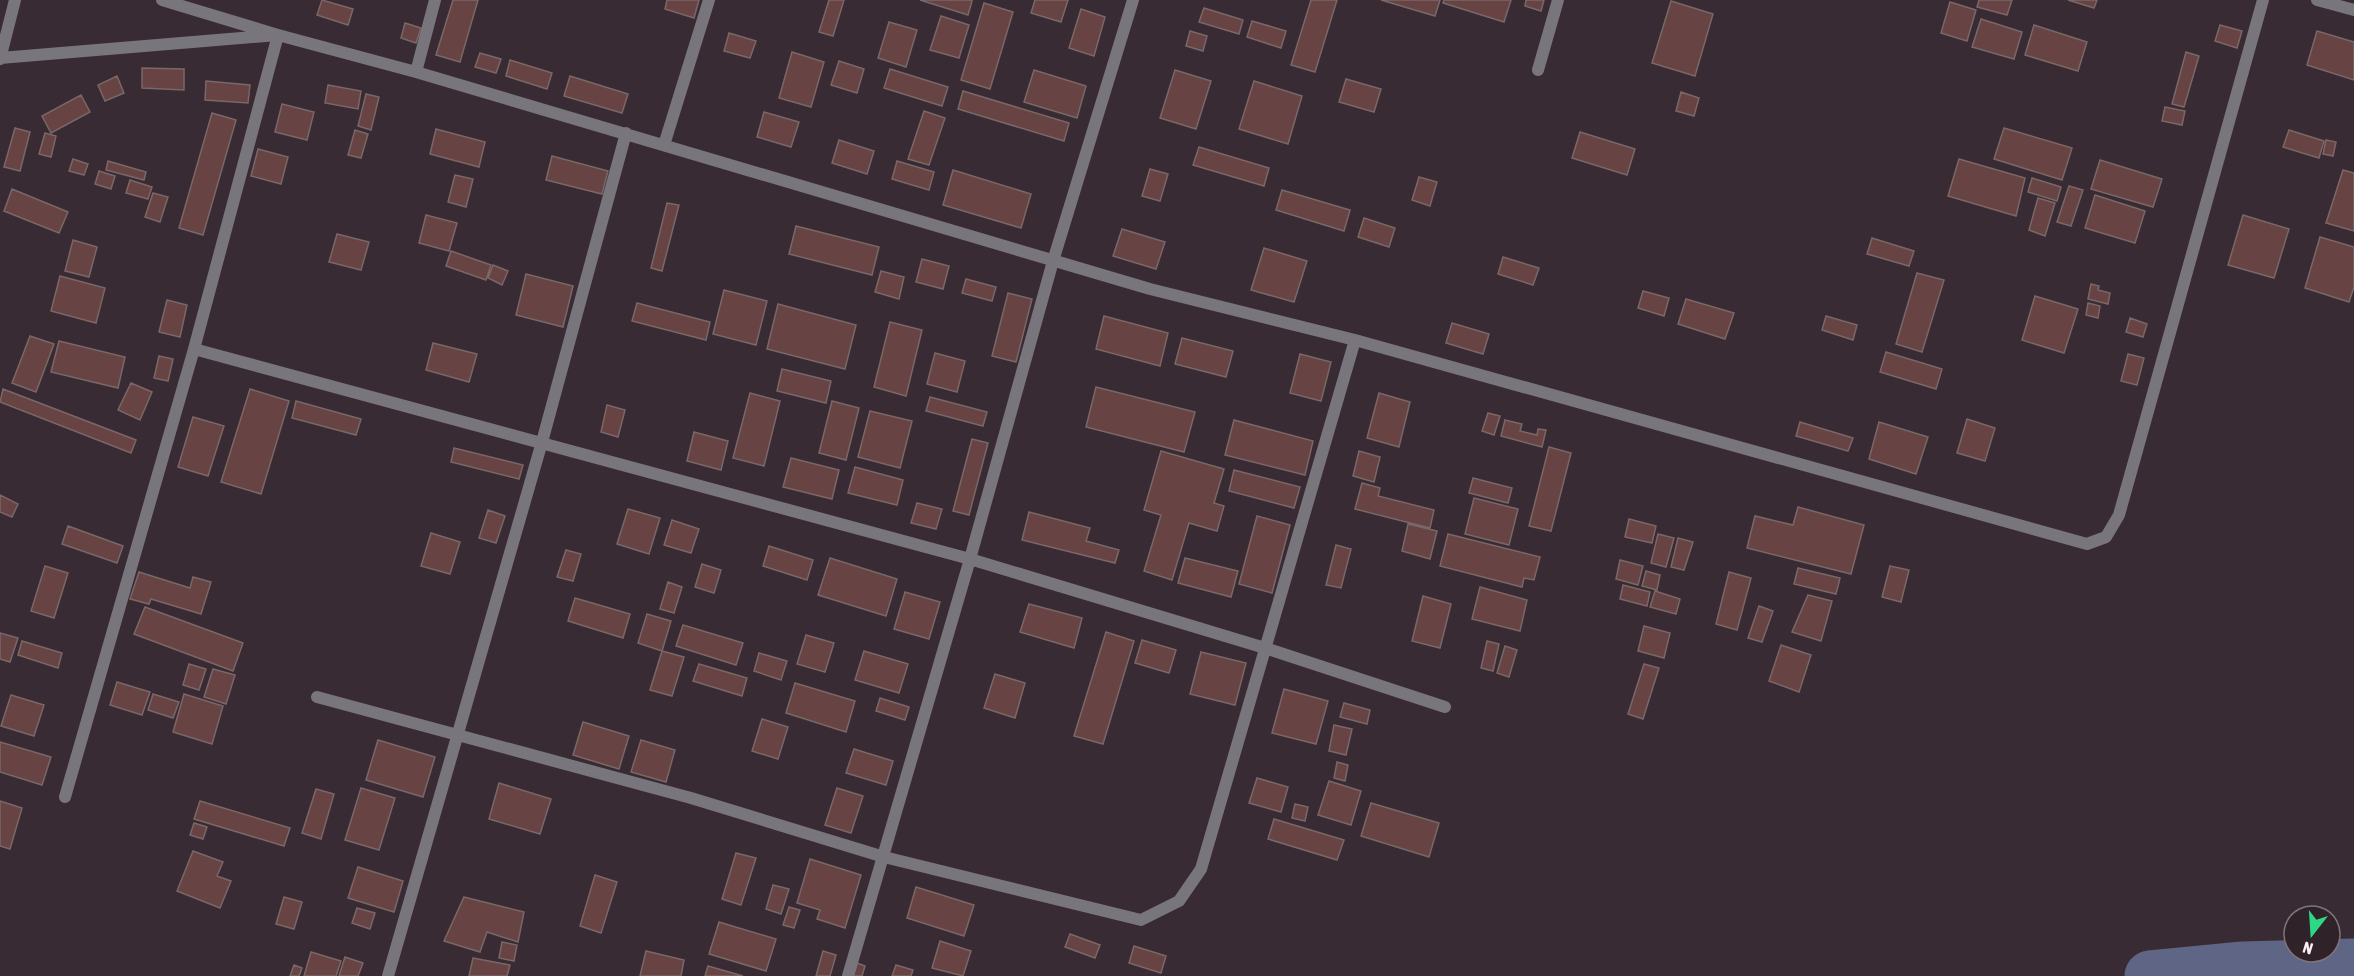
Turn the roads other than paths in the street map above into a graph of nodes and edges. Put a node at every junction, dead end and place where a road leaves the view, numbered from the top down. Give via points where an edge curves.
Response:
1 (15, 0) edge
2 (162, 0) edge
3 (435, 0) edge
4 (709, 0) edge
5 (1133, 0) edge
6 (1558, 0) edge
7 (2263, 0) edge
8 (2317, 0) edge
9 (2354, 10) edge
10 (278, 35) junction
11 (0, 58) edge
12 (1538, 70) dead end
13 (416, 72) junction
14 (626, 134) junction
15 (664, 145) junction
16 (1053, 261) junction
17 (1355, 340) junction
18 (194, 349) junction
19 (542, 442) junction
20 (970, 559) junction
21 (1265, 648) junction
22 (317, 697) dead end
23 (1445, 707) dead end
24 (455, 734) junction
25 (65, 797) dead end
26 (884, 857) junction
27 (388, 976) edge
28 (848, 976) edge

1 - 11 street
2 - 10 street
3 - 13 street
4 - 15 street
5 - 16 street
6 - 12 street
7 - 17 street via 2119,515 2106,537 2087,544
8 - 9 street
10 - 11 street
10 - 13 street
10 - 18 street
13 - 14 street
14 - 15 street
14 - 19 street
15 - 16 street
16 - 17 street
16 - 20 street
17 - 21 street
18 - 19 street
18 - 25 street
19 - 20 street
19 - 24 street
20 - 21 street
20 - 26 street
21 - 23 street
21 - 26 street via 1201,869 1179,901 1141,920
22 - 24 street
24 - 26 street via 691,798
24 - 27 street
26 - 28 street

